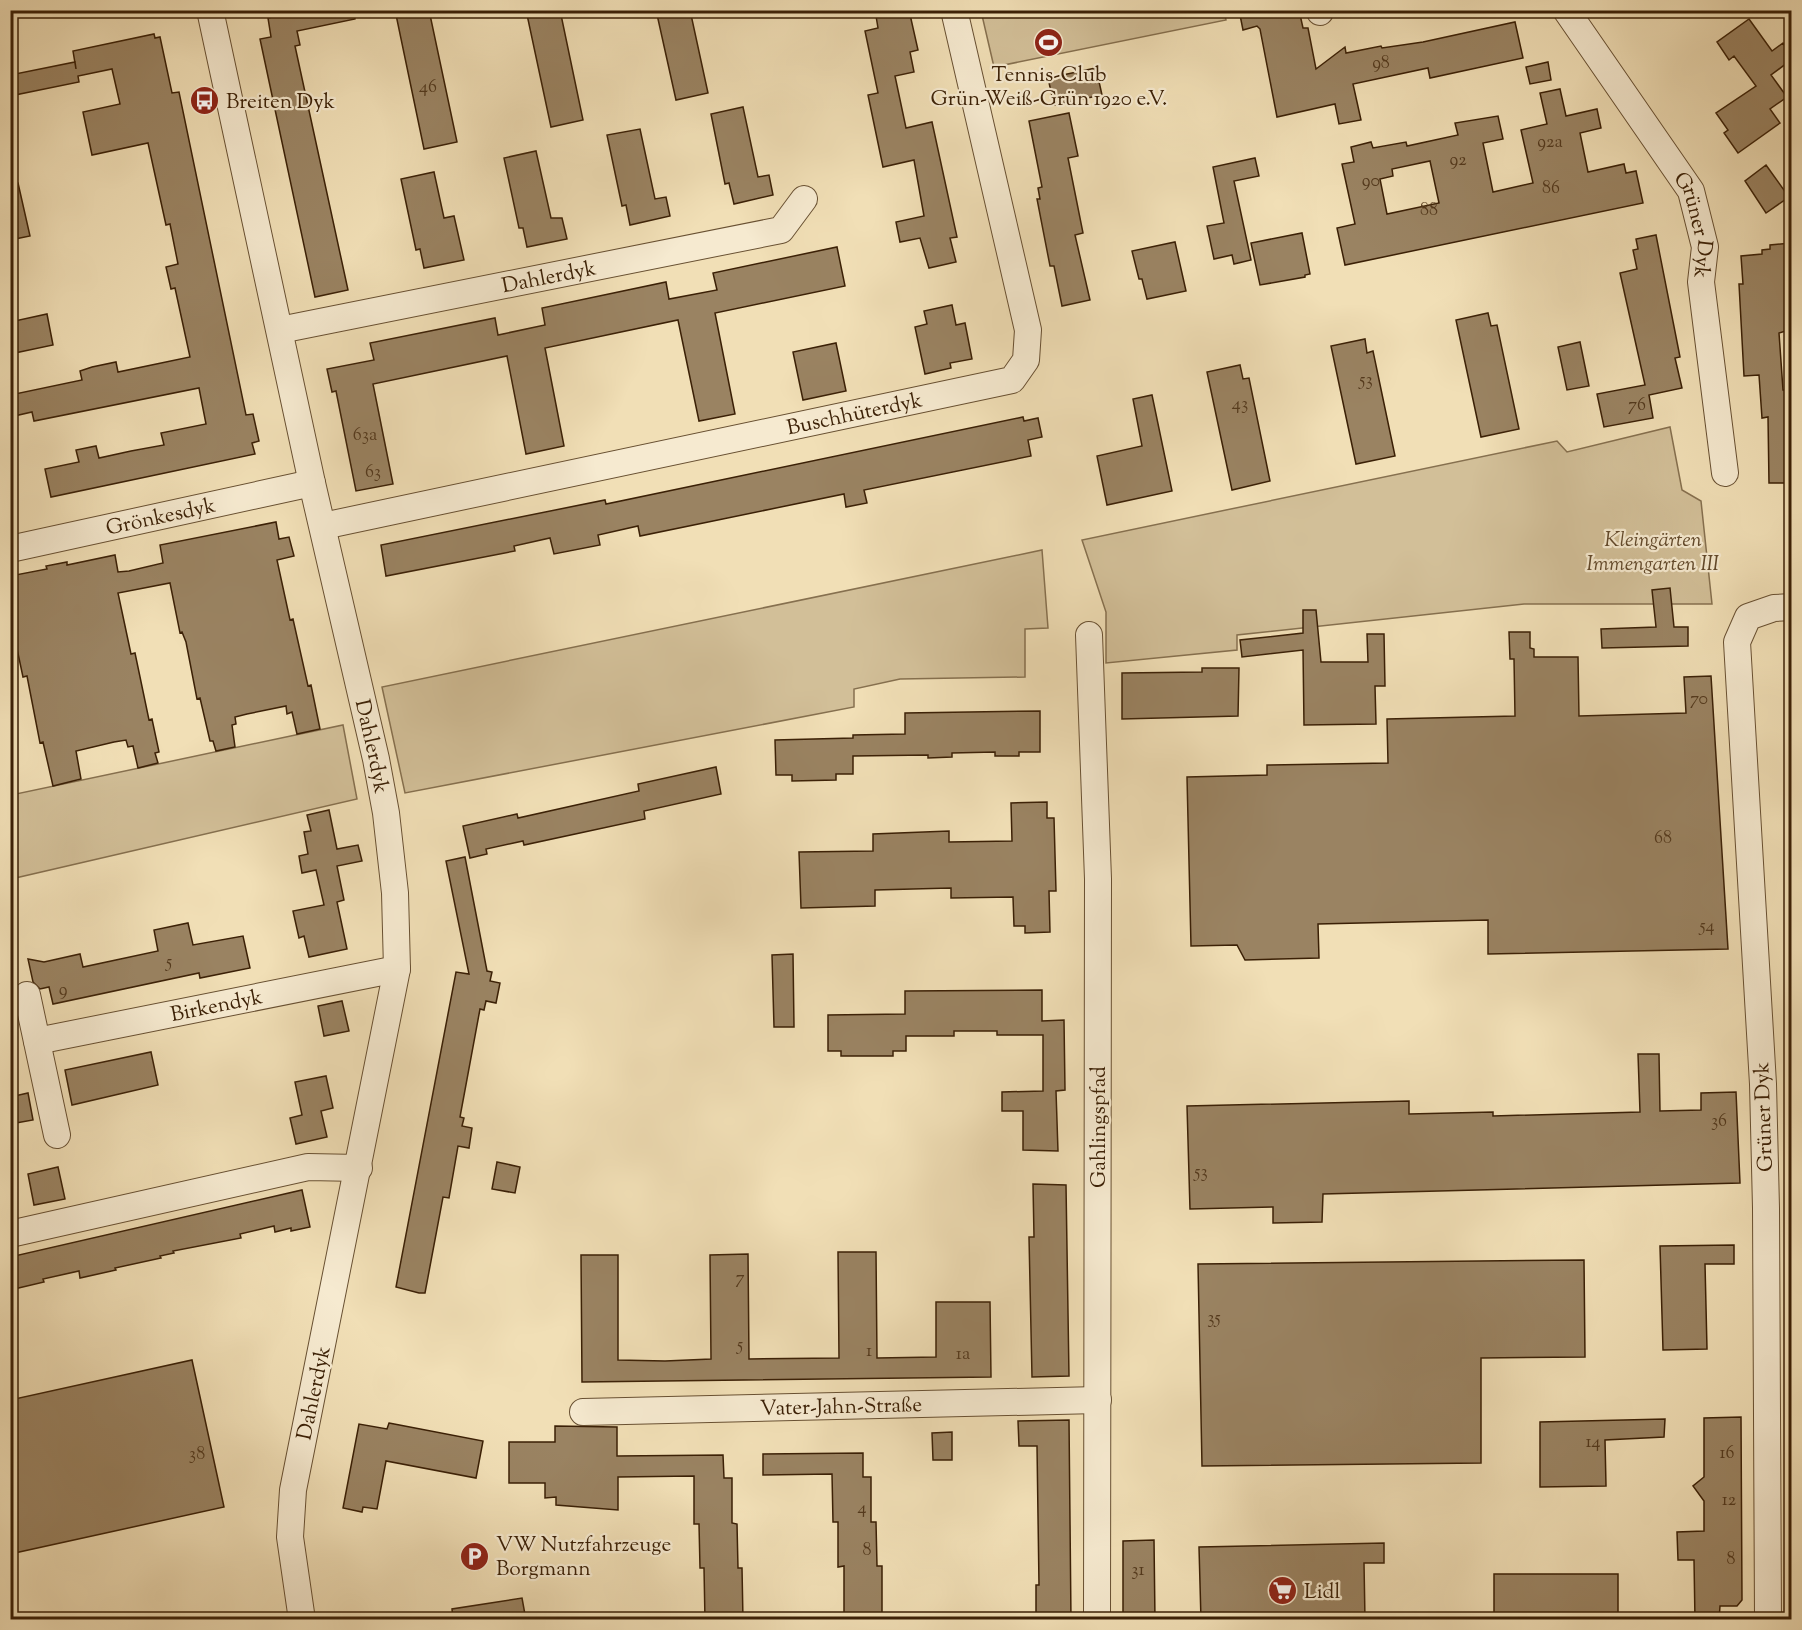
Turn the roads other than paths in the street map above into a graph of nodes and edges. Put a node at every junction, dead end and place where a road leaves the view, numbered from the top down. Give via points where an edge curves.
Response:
1 (210, 10) edge
2 (954, 10) edge
3 (1566, 10) edge
4 (804, 199) dead end
5 (280, 330) junction
6 (1725, 473) dead end
7 (312, 483) junction
8 (323, 526) junction
9 (10, 549) edge
10 (1791, 607) edge
11 (1089, 635) dead end
12 (397, 969) junction
13 (27, 995) dead end
14 (37, 1041) junction
15 (57, 1135) dead end
16 (359, 1167) junction
17 (10, 1234) edge
18 (1098, 1400) junction
19 (583, 1412) dead end
20 (302, 1620) edge
21 (1097, 1620) edge
22 (1768, 1620) edge

1 - 5 street, Dahlerdyk
2 - 8 street, Buschhüterdyk via 1028,330 1026,360 1012,380
3 - 6 street, Grüner Dyk via 1691,191 1705,247 1701,282
4 - 5 street, Dahlerdyk via 781,230
5 - 7 street, Dahlerdyk
7 - 8 street, Dahlerdyk
7 - 9 street, Grönkesdyk
8 - 12 street, Dahlerdyk via 386,813 395,893
10 - 22 street, Grüner Dyk via 1748,617 1737,642 1763,1084
11 - 18 street, Gahlingspfad via 1098,879
12 - 14 street, Birkendyk
12 - 16 street, Dahlerdyk
13 - 14 street
14 - 15 street
16 - 17 street via 308,1167
16 - 20 street, Dahlerdyk via 293,1490 290,1537
18 - 19 street, Vater-Jahn-Straße
18 - 21 street, Gahlingspfad

